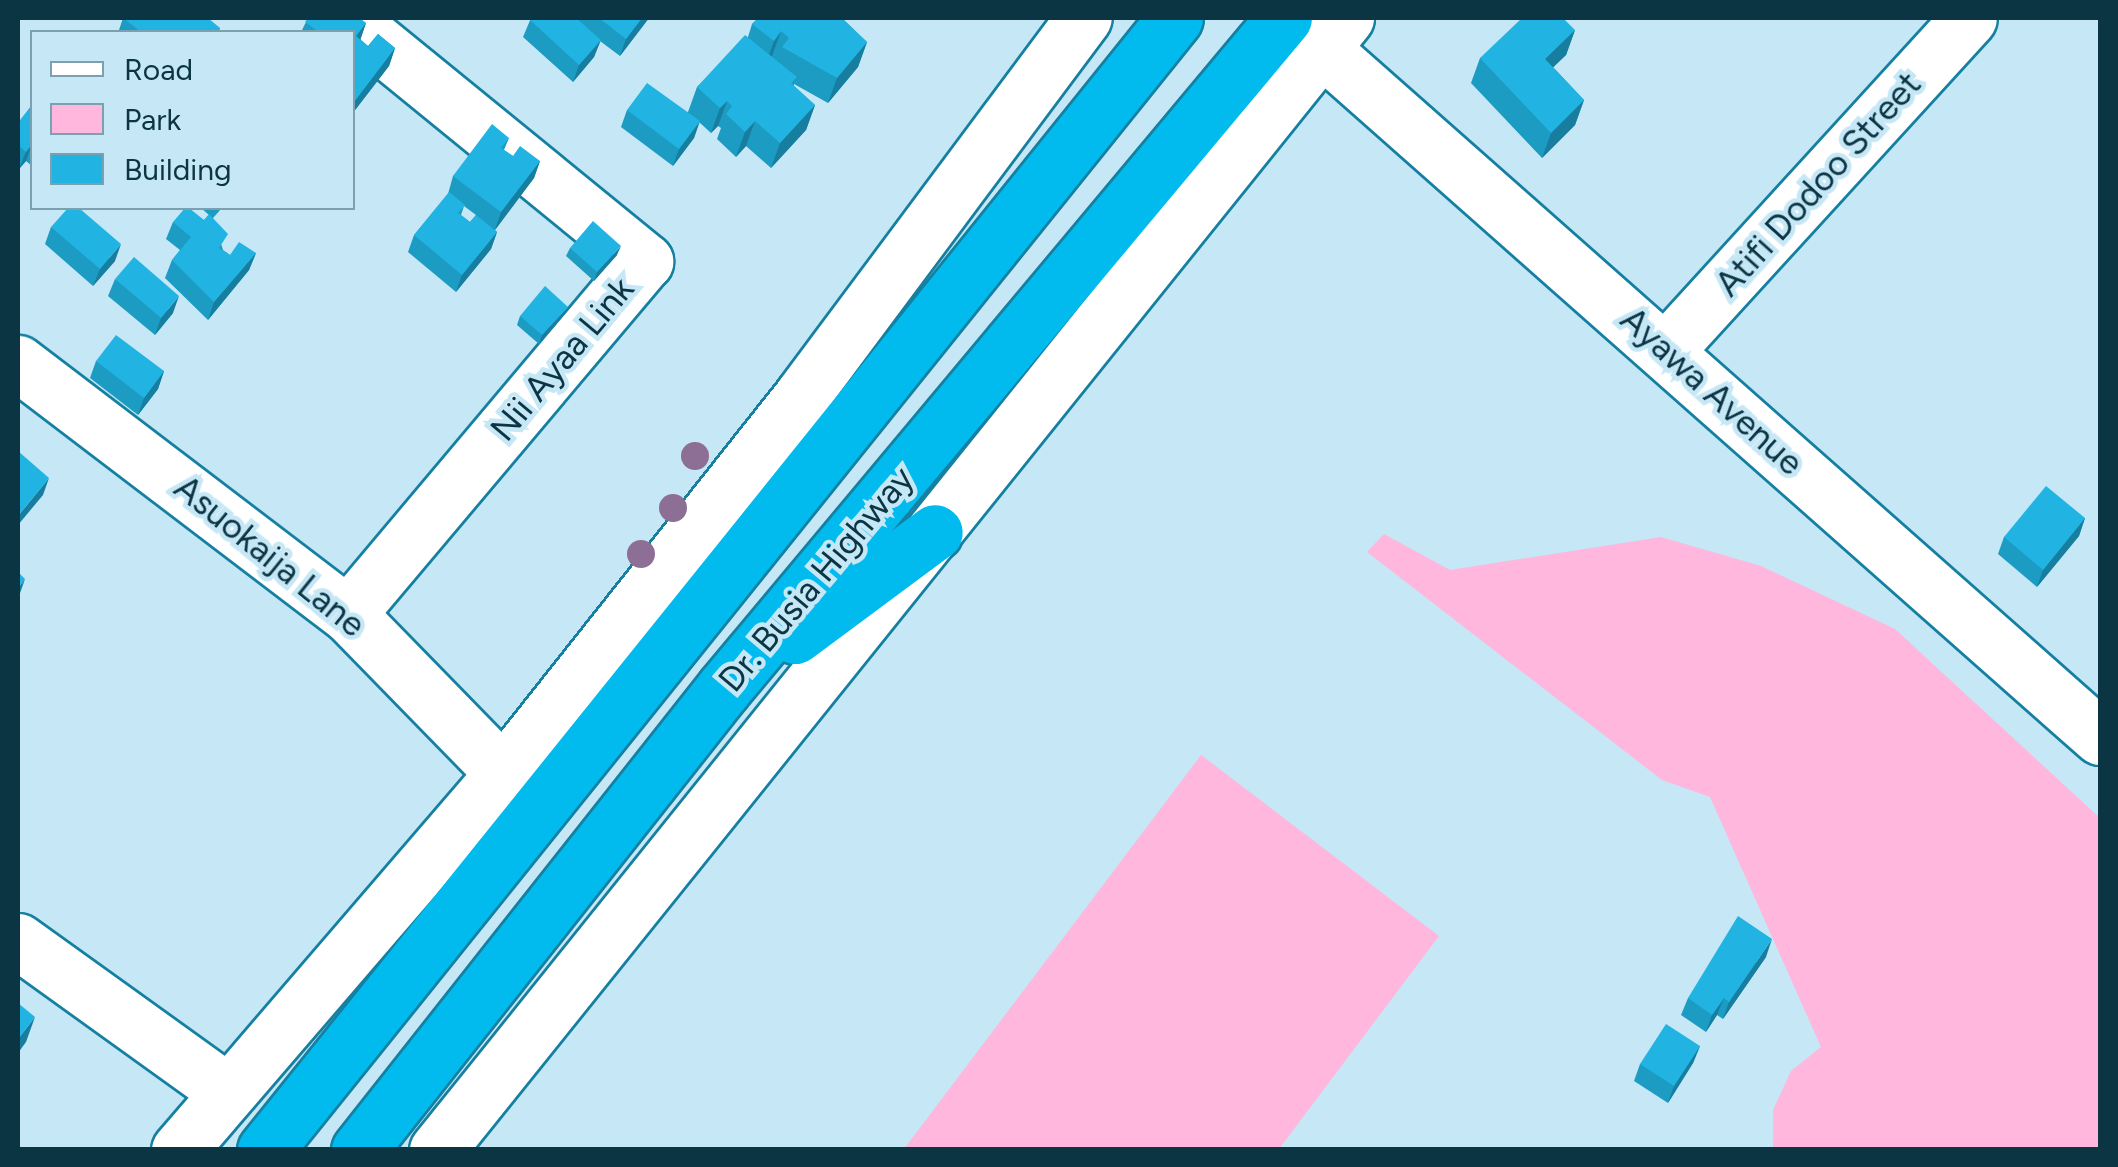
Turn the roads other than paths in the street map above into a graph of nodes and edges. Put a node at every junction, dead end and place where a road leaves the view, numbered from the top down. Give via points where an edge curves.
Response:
1 (347, 18) edge
2 (1084, 18) edge
3 (1175, 18) edge
4 (1969, 18) edge
5 (1317, 28) edge
6 (1666, 350) junction
7 (18, 363) edge
8 (935, 532) junction
9 (348, 614) junction
10 (724, 688) junction
11 (2100, 736) edge
12 (503, 773) junction
13 (18, 941) edge
14 (225, 1090) junction
15 (178, 1150) edge
16 (265, 1150) edge
17 (359, 1150) edge
18 (436, 1150) edge

1 - 9 street, Nii Ayaa Link via 645,261
2 - 12 street via 801,397
3 - 16 highway, Dr. Busia Highway
4 - 6 street, Atifi Dodoo Street
5 - 6 street, Ayawa Avenue
5 - 8 street, Dr. Busia Highway
5 - 10 highway, Dr. Busia Highway
6 - 11 street, Ayawa Avenue
7 - 9 street, Asuokaija Lane
8 - 10 highway
8 - 18 street, Dr. Busia Highway
9 - 12 street, Asuokaija Lane
10 - 17 highway, Dr. Busia Highway
12 - 14 street
13 - 14 street
14 - 15 street

